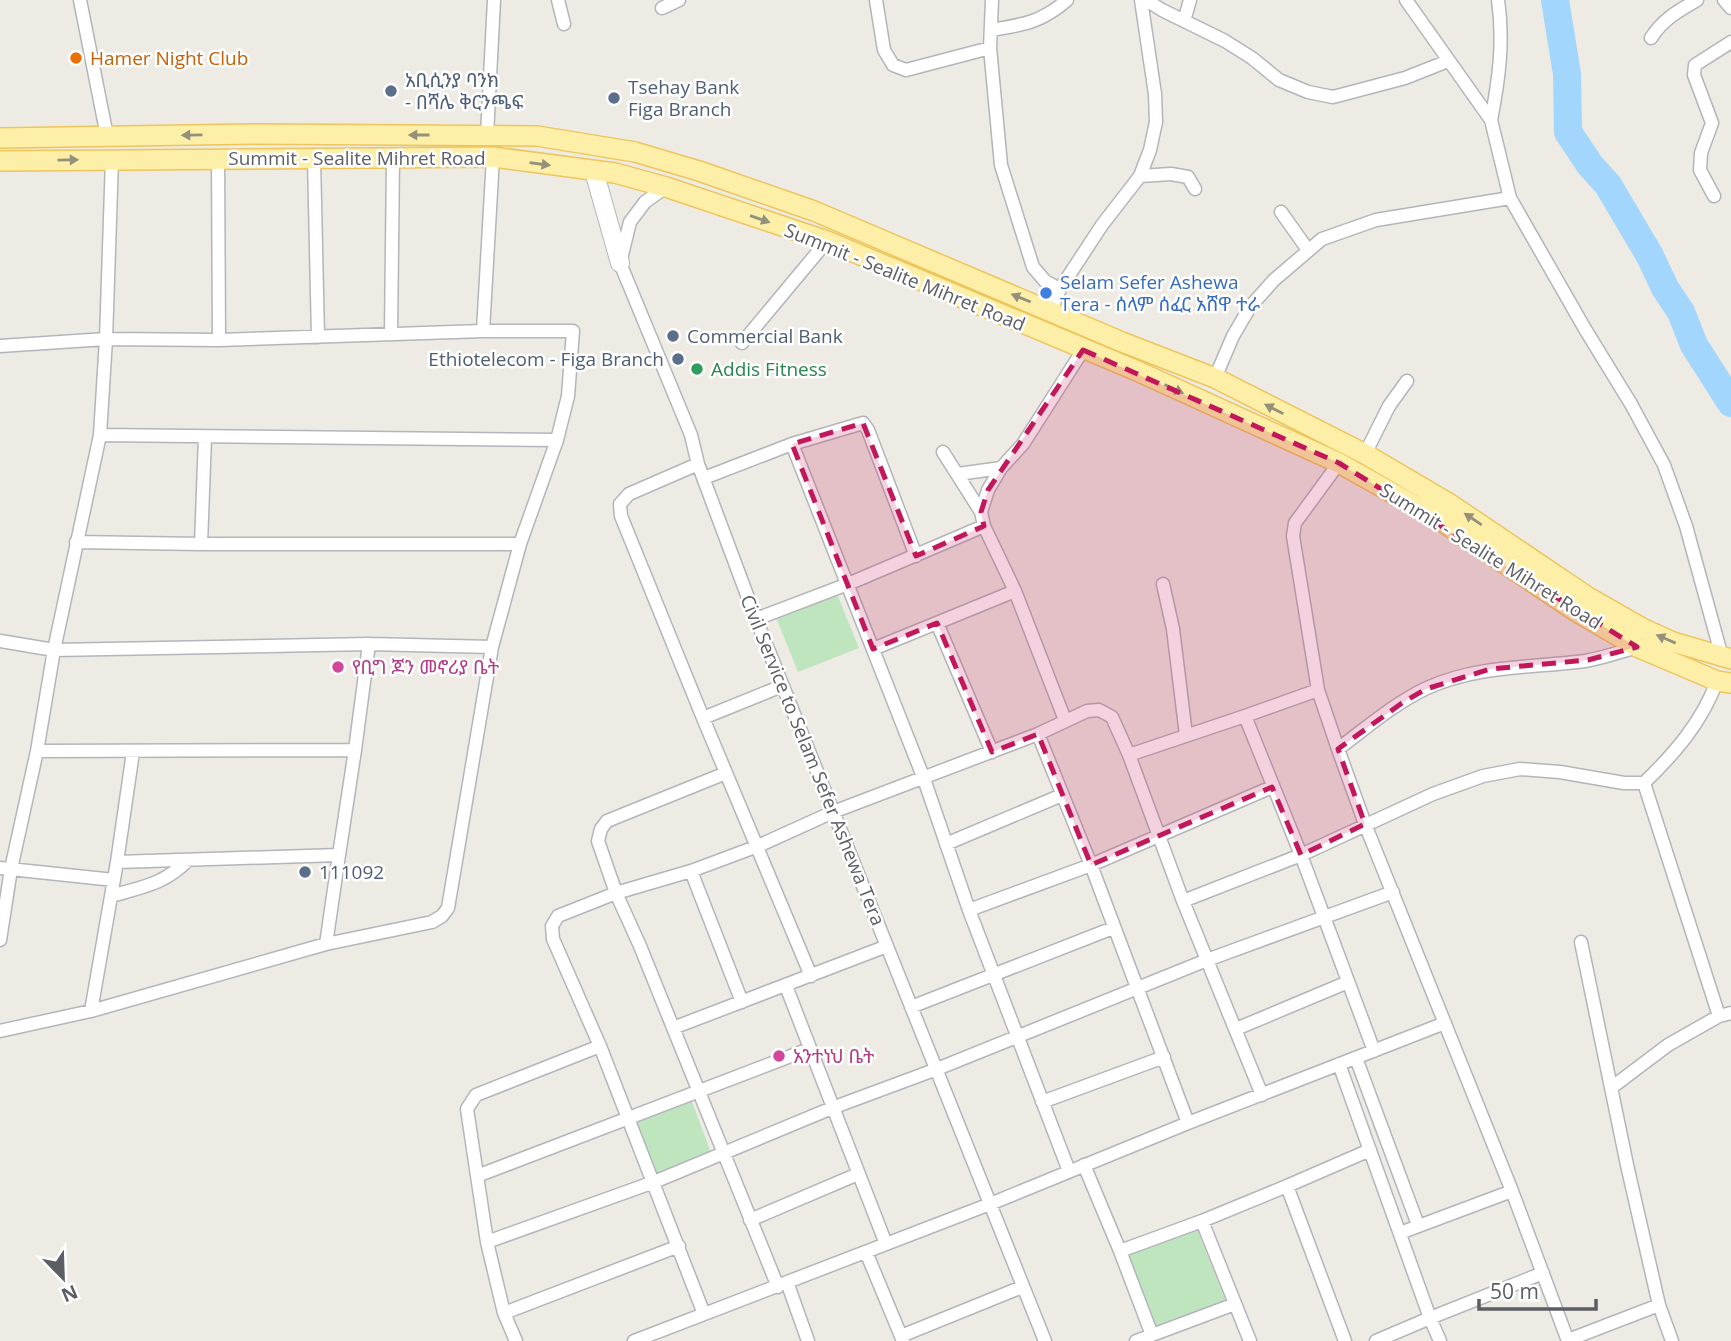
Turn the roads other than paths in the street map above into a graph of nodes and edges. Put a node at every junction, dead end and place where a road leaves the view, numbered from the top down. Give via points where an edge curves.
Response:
1 (80, 0) edge
2 (494, 0) edge
3 (558, 0) edge
4 (679, 0) edge
5 (876, 0) edge
6 (992, 0) edge
7 (1068, 0) edge
8 (1140, 0) edge
9 (1146, 0) edge
10 (1189, 0) edge
11 (1406, 0) edge
12 (1499, 0) edge
13 (1697, 0) edge
14 (1724, 0) edge
15 (662, 8) dead end
16 (1731, 8) edge
17 (1184, 21) junction
18 (564, 24) dead end
19 (991, 30) junction
20 (1651, 38) dead end
21 (1731, 42) edge
22 (990, 48) junction
23 (1448, 61) junction
24 (1491, 120) junction
25 (107, 135) junction
26 (487, 135) junction
27 (0, 138) edge
28 (493, 157) junction
29 (218, 158) junction
30 (112, 159) junction
31 (314, 159) junction
32 (393, 159) junction
33 (0, 161) edge
34 (594, 171) junction
35 (1140, 176) junction
36 (666, 187) junction
37 (1195, 189) dead end
38 (1714, 196) dead end
39 (1510, 198) junction
40 (1281, 212) dead end
41 (827, 242) junction
42 (1308, 250) junction
43 (620, 263) junction
44 (1060, 289) junction
45 (1051, 310) junction
46 (483, 331) junction
47 (391, 334) junction
48 (318, 337) junction
49 (106, 339) junction
50 (219, 340) junction
51 (742, 343) dead end
52 (0, 346) edge
53 (1083, 350) junction
54 (1144, 350) junction
55 (1135, 370) junction
56 (1215, 378) junction
57 (1407, 381) dead end
58 (100, 435) junction
59 (205, 437) junction
60 (557, 440) junction
61 (792, 443) junction
62 (943, 452) dead end
63 (1365, 453) junction
64 (1339, 463) junction
65 (698, 464) junction
66 (1001, 468) junction
67 (958, 474) junction
68 (704, 478) junction
69 (981, 512) junction
70 (984, 526) junction
71 (76, 542) junction
72 (201, 544) junction
73 (520, 544) junction
74 (916, 556) junction
75 (848, 584) junction
76 (1163, 584) dead end
77 (1015, 590) junction
78 (756, 619) junction
79 (937, 623) junction
80 (0, 641) edge
81 (369, 644) junction
82 (492, 647) junction
83 (1637, 647) junction
84 (873, 649) junction
85 (54, 650) junction
86 (1727, 658) edge
87 (1724, 682) edge
88 (782, 686) junction
89 (1318, 690) junction
90 (1245, 716) junction
91 (703, 718) junction
92 (1065, 720) junction
93 (1038, 733) junction
94 (1186, 736) junction
95 (1338, 748) junction
96 (355, 750) junction
97 (37, 751) junction
98 (133, 752) junction
99 (992, 752) junction
100 (1129, 755) junction
101 (726, 773) junction
102 (924, 779) junction
103 (1644, 783) junction
104 (1272, 787) junction
105 (1062, 795) junction
106 (833, 813) junction
107 (1365, 824) junction
108 (1158, 837) junction
109 (946, 844) junction
110 (758, 846) junction
111 (339, 855) junction
112 (1301, 855) junction
113 (188, 860) junction
114 (117, 862) junction
115 (1091, 865) junction
116 (6, 868) edge
117 (691, 871) junction
118 (114, 880) junction
119 (1393, 892) junction
120 (616, 893) junction
121 (111, 896) junction
122 (1183, 901) junction
123 (970, 910) junction
124 (1323, 917) junction
125 (1113, 928) junction
126 (0, 940) edge
127 (1581, 942) dead end
128 (326, 944) junction
129 (887, 946) junction
130 (1207, 960) junction
131 (994, 973) junction
132 (811, 976) junction
133 (1348, 982) junction
134 (786, 986) junction
135 (1137, 989) junction
136 (742, 1002) junction
137 (911, 1007) junction
138 (91, 1011) junction
139 (1725, 1014) edge
140 (1445, 1023) junction
141 (673, 1028) junction
142 (1236, 1029) junction
143 (0, 1031) edge
144 (1018, 1035) junction
145 (600, 1046) junction
146 (810, 1049) junction
147 (1374, 1051) junction
148 (1164, 1057) junction
149 (1356, 1058) junction
150 (1339, 1065) junction
151 (937, 1069) junction
152 (1611, 1088) junction
153 (697, 1091) junction
154 (1262, 1095) junction
155 (1042, 1102) junction
156 (832, 1108) junction
157 (627, 1119) junction
158 (1188, 1123) junction
159 (1370, 1150) junction
160 (723, 1154) junction
161 (1084, 1165) junction
162 (1069, 1171) junction
163 (858, 1174) junction
164 (477, 1176) junction
165 (654, 1182) junction
166 (1287, 1186) junction
167 (1512, 1191) junction
168 (990, 1204) junction
169 (750, 1220) junction
170 (1202, 1221) junction
171 (1418, 1225) junction
172 (1400, 1233) junction
173 (487, 1242) junction
174 (886, 1244) junction
175 (679, 1246) junction
176 (1120, 1251) junction
177 (866, 1252) junction
178 (1542, 1273) junction
179 (782, 1284) junction
180 (1022, 1287) junction
181 (1235, 1304) junction
182 (1659, 1305) junction
183 (504, 1313) junction
184 (704, 1314) junction
185 (1430, 1318) junction
186 (1152, 1335) junction
187 (902, 1338) edge
188 (516, 1341) edge
189 (635, 1341) edge
190 (808, 1341) edge
191 (1045, 1341) edge
192 (1136, 1341) edge
193 (1250, 1341) edge
194 (1345, 1341) edge
195 (1376, 1341) edge
196 (1440, 1341) edge
197 (1568, 1341) edge
198 (1672, 1341) edge

1 - 25 street
2 - 26 street
3 - 18 street
4 - 15 street
5 - 22 street via 884,50 893,65 905,70
6 - 19 street
7 - 19 street via 1050,15 1030,23
8 - 35 street via 1156,121
9 - 17 street
10 - 17 street
11 - 23 street
12 - 24 street via 1499,78
13 - 20 street via 1669,16
14 - 16 street
17 - 23 street via 1225,41 1279,80 1333,97
19 - 22 street
21 - 38 street via 1695,65 1712,123 1700,170
22 - 44 street via 1001,165 1033,267
23 - 24 street
24 - 39 street
26 -> 25 main road
25 - 27 main road
45 -> 26 main road via 814,211 699,171 613,148 537,136
28 - 32 main road, Summit - Sealite Mihret Road
28 -> 34 main road, Summit - Sealite Mihret Road
28 - 46 street
29 - 30 main road, Summit - Sealite Mihret Road
29 - 31 main road, Summit - Sealite Mihret Road
29 - 50 street
33 -> 30 main road, Summit - Sealite Mihret Road
30 - 49 street
31 - 32 main road, Summit - Sealite Mihret Road
31 - 48 street
32 - 47 street
34 - 36 main road, Summit - Sealite Mihret Road
34 - 43 street
35 - 37 street via 1188,177
35 - 44 street
36 -> 41 main road, Summit - Sealite Mihret Road
36 - 43 street via 645,202 630,222
39 - 42 street via 1376,220 1322,239
39 - 86 street via 1664,465
40 - 42 street
41 - 51 street
41 - 53 main road, Summit - Sealite Mihret Road
42 - 56 street via 1250,307
43 - 65 street, Civil Service to Selam Sefer Ashewa Tera via 691,435
44 - 45 street
45 - 54 main road
46 - 47 street
46 - 60 street via 572,331 568,396
47 - 48 street
48 - 50 street
49 - 50 street
49 - 52 street
49 - 58 street
53 - 55 main road, Summit - Sealite Mihret Road
53 - 66 street via 1023,444
54 - 55 main road
54 - 56 main road
55 -> 64 main road, Summit - Sealite Mihret Road
63 -> 56 main road
57 - 63 street
58 - 59 street
58 - 71 street
59 - 60 street
59 - 72 street
60 - 73 street
61 - 68 street
61 - 74 street via 863,423
61 - 75 street
62 - 67 street
86 -> 63 main road via 1644,629
64 - 83 main road, Summit - Sealite Mihret Road via 1437,518
64 - 89 street via 1295,523 1293,536
65 - 68 street, Civil Service to Selam Sefer Ashewa Tera
65 - 91 street via 629,494 621,503 621,516
66 - 67 street
66 - 69 street
67 - 69 street
68 - 78 street, Civil Service to Selam Sefer Ashewa Tera
69 - 70 street
70 - 74 street
70 - 77 street
71 - 72 street
71 - 85 street
72 - 73 street
73 - 82 street
74 - 75 street
75 - 78 street
75 - 84 street
76 - 94 street
77 - 79 street
77 - 92 street
78 - 88 street, Civil Service to Selam Sefer Ashewa Tera
79 - 84 street
79 - 99 street
80 - 85 street
81 - 82 street
81 - 85 street
81 - 96 street
82 - 128 street via 448,908 432,922
83 - 87 main road, Summit - Sealite Mihret Road
83 - 95 street via 1588,660 1490,669 1426,688
84 - 102 street
85 - 97 street
87 - 103 street via 1689,733
88 - 91 street
88 - 106 street, Civil Service to Selam Sefer Ashewa Tera
89 - 90 street
89 - 95 street
90 - 94 street
90 - 104 street
91 - 101 street
92 - 93 street
92 - 100 street via 1098,710 1112,718
93 - 99 street
93 - 105 street
94 - 100 street
95 - 107 street
96 - 98 street
96 - 111 street
97 - 98 street
97 - 116 street
98 - 114 street
99 - 102 street
100 - 108 street
101 - 110 street
101 - 120 street via 607,821 598,841
102 - 106 street
102 - 109 street
103 - 107 street via 1520,769 1483,776
103 - 139 street
104 - 108 street
104 - 112 street
105 - 109 street
105 - 115 street
106 - 110 street
106 - 129 street, Civil Service to Selam Sefer Ashewa Tera
107 - 112 street
107 - 119 street
108 - 115 street
108 - 122 street
109 - 123 street
110 - 117 street
110 - 132 street
111 - 113 street
111 - 128 street
112 - 122 street
112 - 124 street
113 - 114 street
113 - 121 street via 174,875
114 - 118 street
115 - 123 street
115 - 125 street
116 - 118 street
116 - 126 street
117 - 120 street
117 - 136 street
118 - 121 street
119 - 124 street
119 - 140 street
120 - 141 street
120 - 145 street via 558,916 552,926 553,939
121 - 138 street
122 - 130 street
123 - 131 street
124 - 130 street
124 - 133 street
125 - 131 street
125 - 135 street
127 - 152 street
128 - 138 street
129 - 132 street
129 - 137 street, Civil Service to Selam Sefer Ashewa Tera
130 - 135 street
130 - 142 street
131 - 137 street
131 - 144 street
132 - 134 street
133 - 142 street
133 - 147 street
134 - 136 street
134 - 146 street
135 - 144 street
135 - 148 street
136 - 141 street
137 - 151 street, Civil Service to Selam Sefer Ashewa Tera
138 - 143 street
139 - 152 street via 1668,1045
140 - 147 street
140 - 167 street
141 - 153 street
142 - 154 street
144 - 151 street
144 - 155 street
145 - 157 street
145 - 164 street via 476,1094 467,1109
146 - 153 street
146 - 156 street
147 - 149 street
148 - 155 street
148 - 158 street
149 - 150 street
149 - 171 street
150 - 154 street
150 - 159 street
151 - 156 street
151 - 168 street, Civil Service to Selam Sefer Ashewa Tera
152 - 182 street
153 - 157 street
153 - 160 street
154 - 158 street
155 - 162 street
156 - 160 street
156 - 163 street
157 - 164 street
157 - 165 street
158 - 161 street
159 - 166 street
159 - 172 street
160 - 165 street
160 - 169 street
161 - 162 street
161 - 176 street
162 - 168 street
163 - 169 street
163 - 174 street
164 - 173 street
165 - 173 street
165 - 175 street
166 - 170 street
166 - 194 street
167 - 171 street
167 - 178 street
168 - 174 street
168 - 180 street, Civil Service to Selam Sefer Ashewa Tera
169 - 179 street
170 - 176 street
170 - 181 street
171 - 172 street
172 - 185 street
173 - 183 street
174 - 177 street
175 - 183 street
175 - 184 street
176 - 186 street
177 - 179 street
177 - 187 street
178 - 185 street
178 - 197 street
179 - 184 street
179 - 190 street
180 - 187 street
180 - 191 street, Civil Service to Selam Sefer Ashewa Tera
181 - 186 street
181 - 193 street
182 - 197 street
182 - 198 street
183 - 188 street
184 - 189 street
185 - 195 street
185 - 196 street
186 - 192 street

